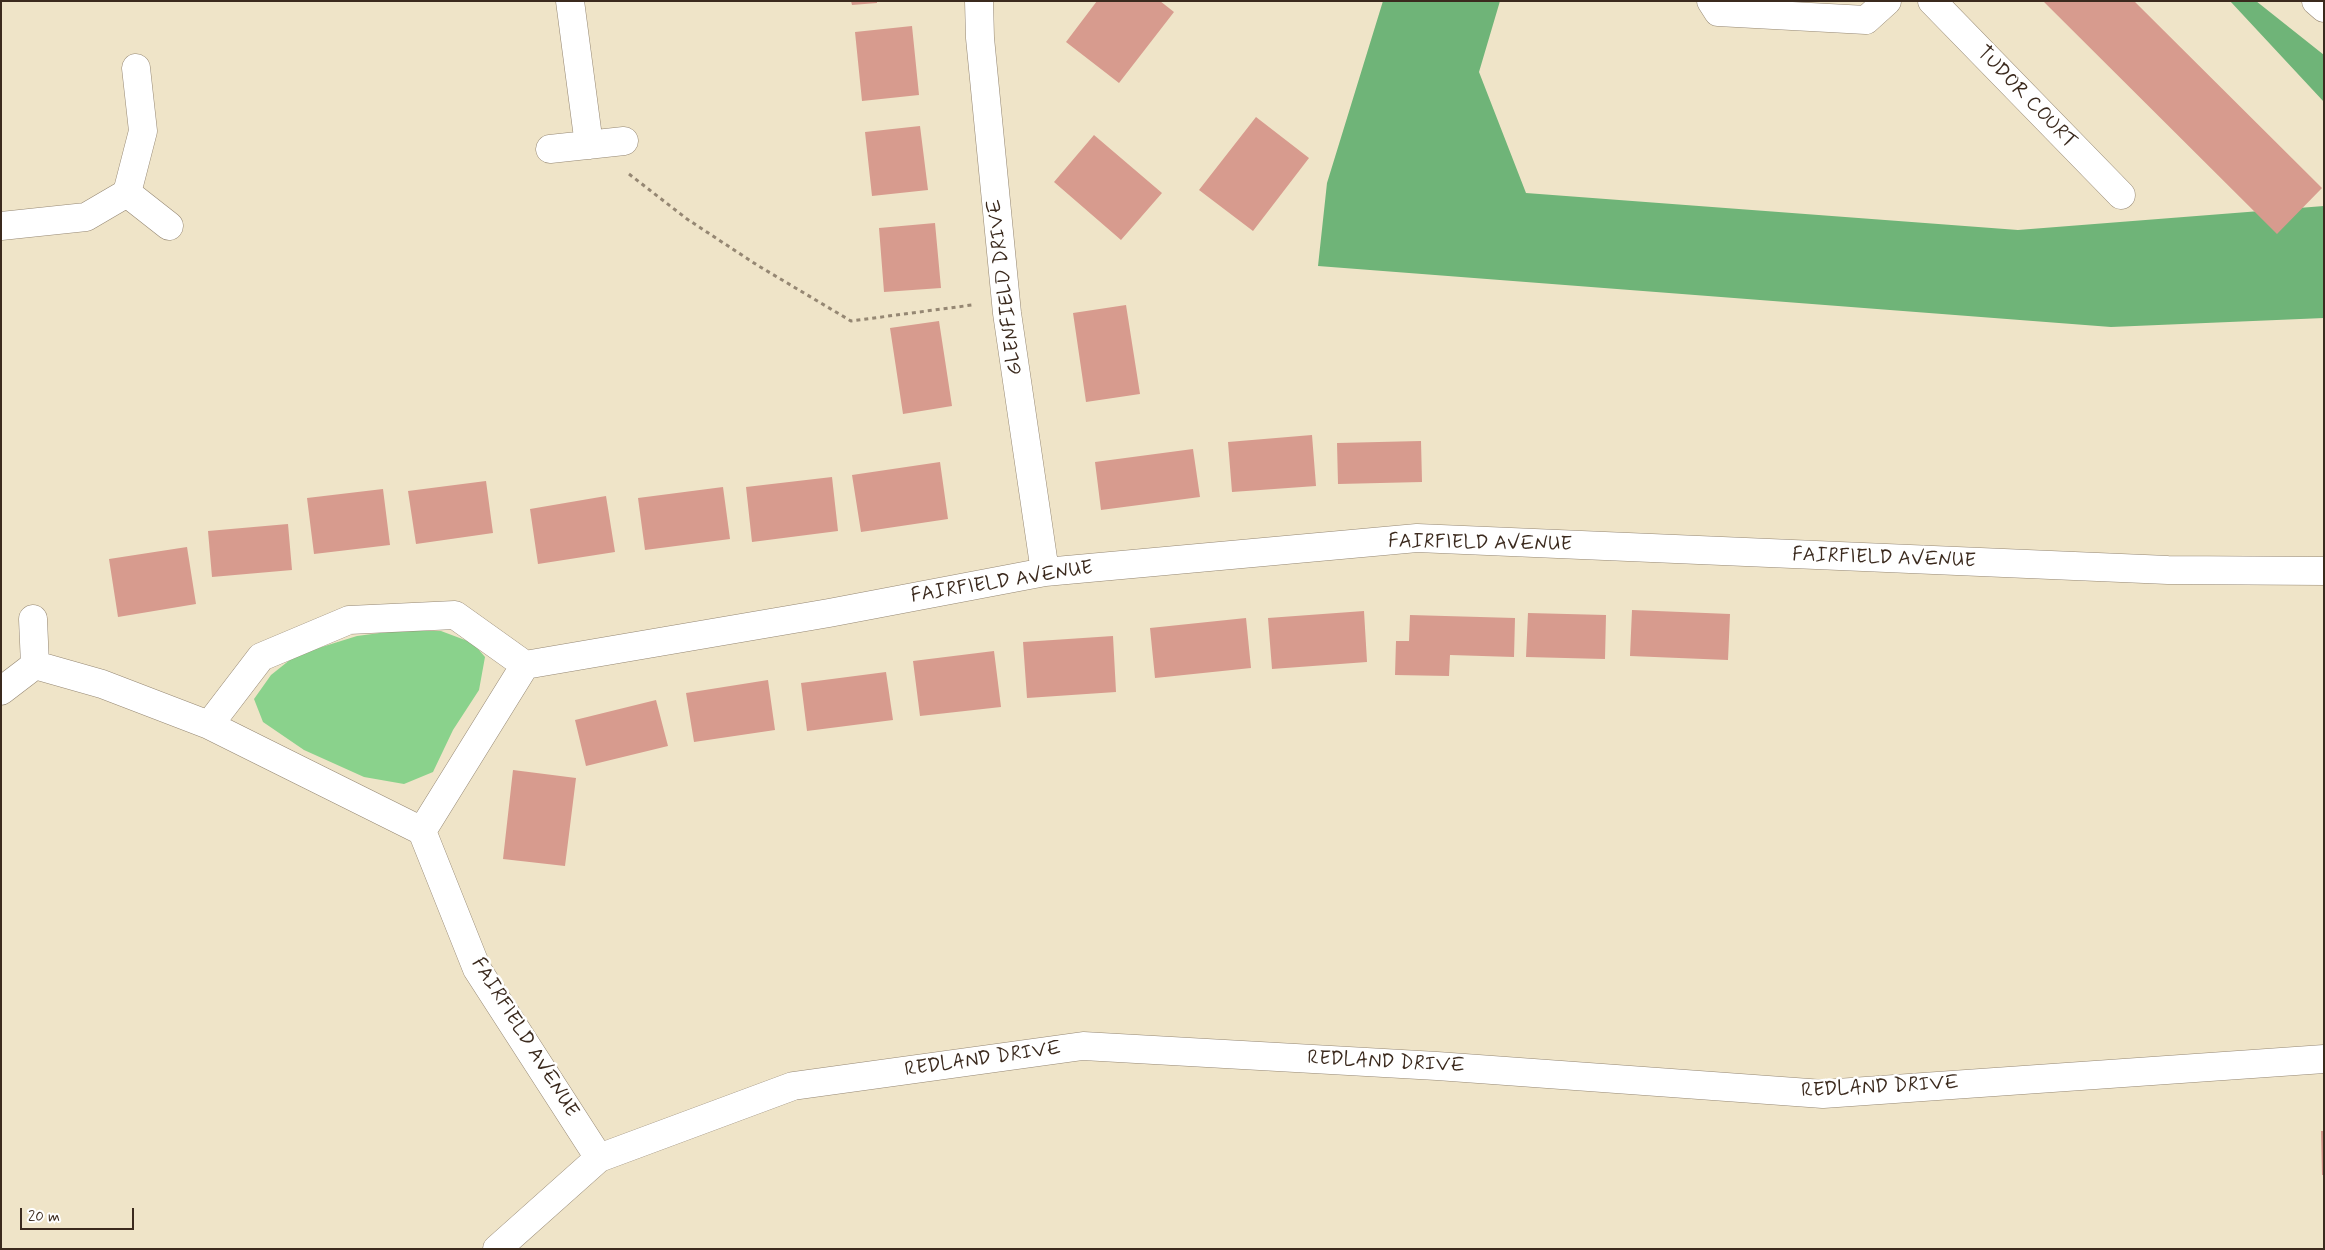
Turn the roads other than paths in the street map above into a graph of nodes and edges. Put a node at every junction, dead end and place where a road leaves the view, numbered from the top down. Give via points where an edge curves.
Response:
1 (570, 1) edge
2 (979, 1) edge
3 (1711, 1) edge
4 (1886, 1) edge
5 (1932, 1) edge
6 (2316, 1) edge
7 (2324, 8) edge
8 (136, 68) dead end
9 (624, 141) dead end
10 (589, 145) junction
11 (550, 150) dead end
12 (126, 193) junction
13 (2121, 195) dead end
14 (1, 226) edge
15 (169, 226) dead end
16 (2324, 571) edge
17 (1045, 572) junction
18 (33, 619) dead end
19 (35, 666) junction
20 (525, 666) junction
21 (1, 691) edge
22 (209, 725) junction
23 (422, 831) junction
24 (2324, 1059) edge
25 (599, 1158) junction
26 (497, 1249) edge

1 - 10 street
2 - 17 street, GLENFIELD DRIVE via 1005,300
3 - 4 street via 1718,12 1866,20
5 - 13 street, TUDOR COURT
6 - 7 street
8 - 12 street via 143,131
9 - 10 street
10 - 11 street
12 - 14 street via 86,217
12 - 15 street
16 - 17 street, FAIRFIELD AVENUE via 2139,568 1417,538
17 - 20 street, FAIRFIELD AVENUE
18 - 19 street
19 - 21 street
19 - 22 street via 102,684
20 - 22 street via 454,615 350,620 261,657
20 - 23 street
22 - 23 street
23 - 25 street, FAIRFIELD AVENUE via 477,969
24 - 25 street, REDLAND DRIVE via 1823,1094 1437,1066 1083,1046 793,1086
25 - 26 street, REDLAND DRIVE

